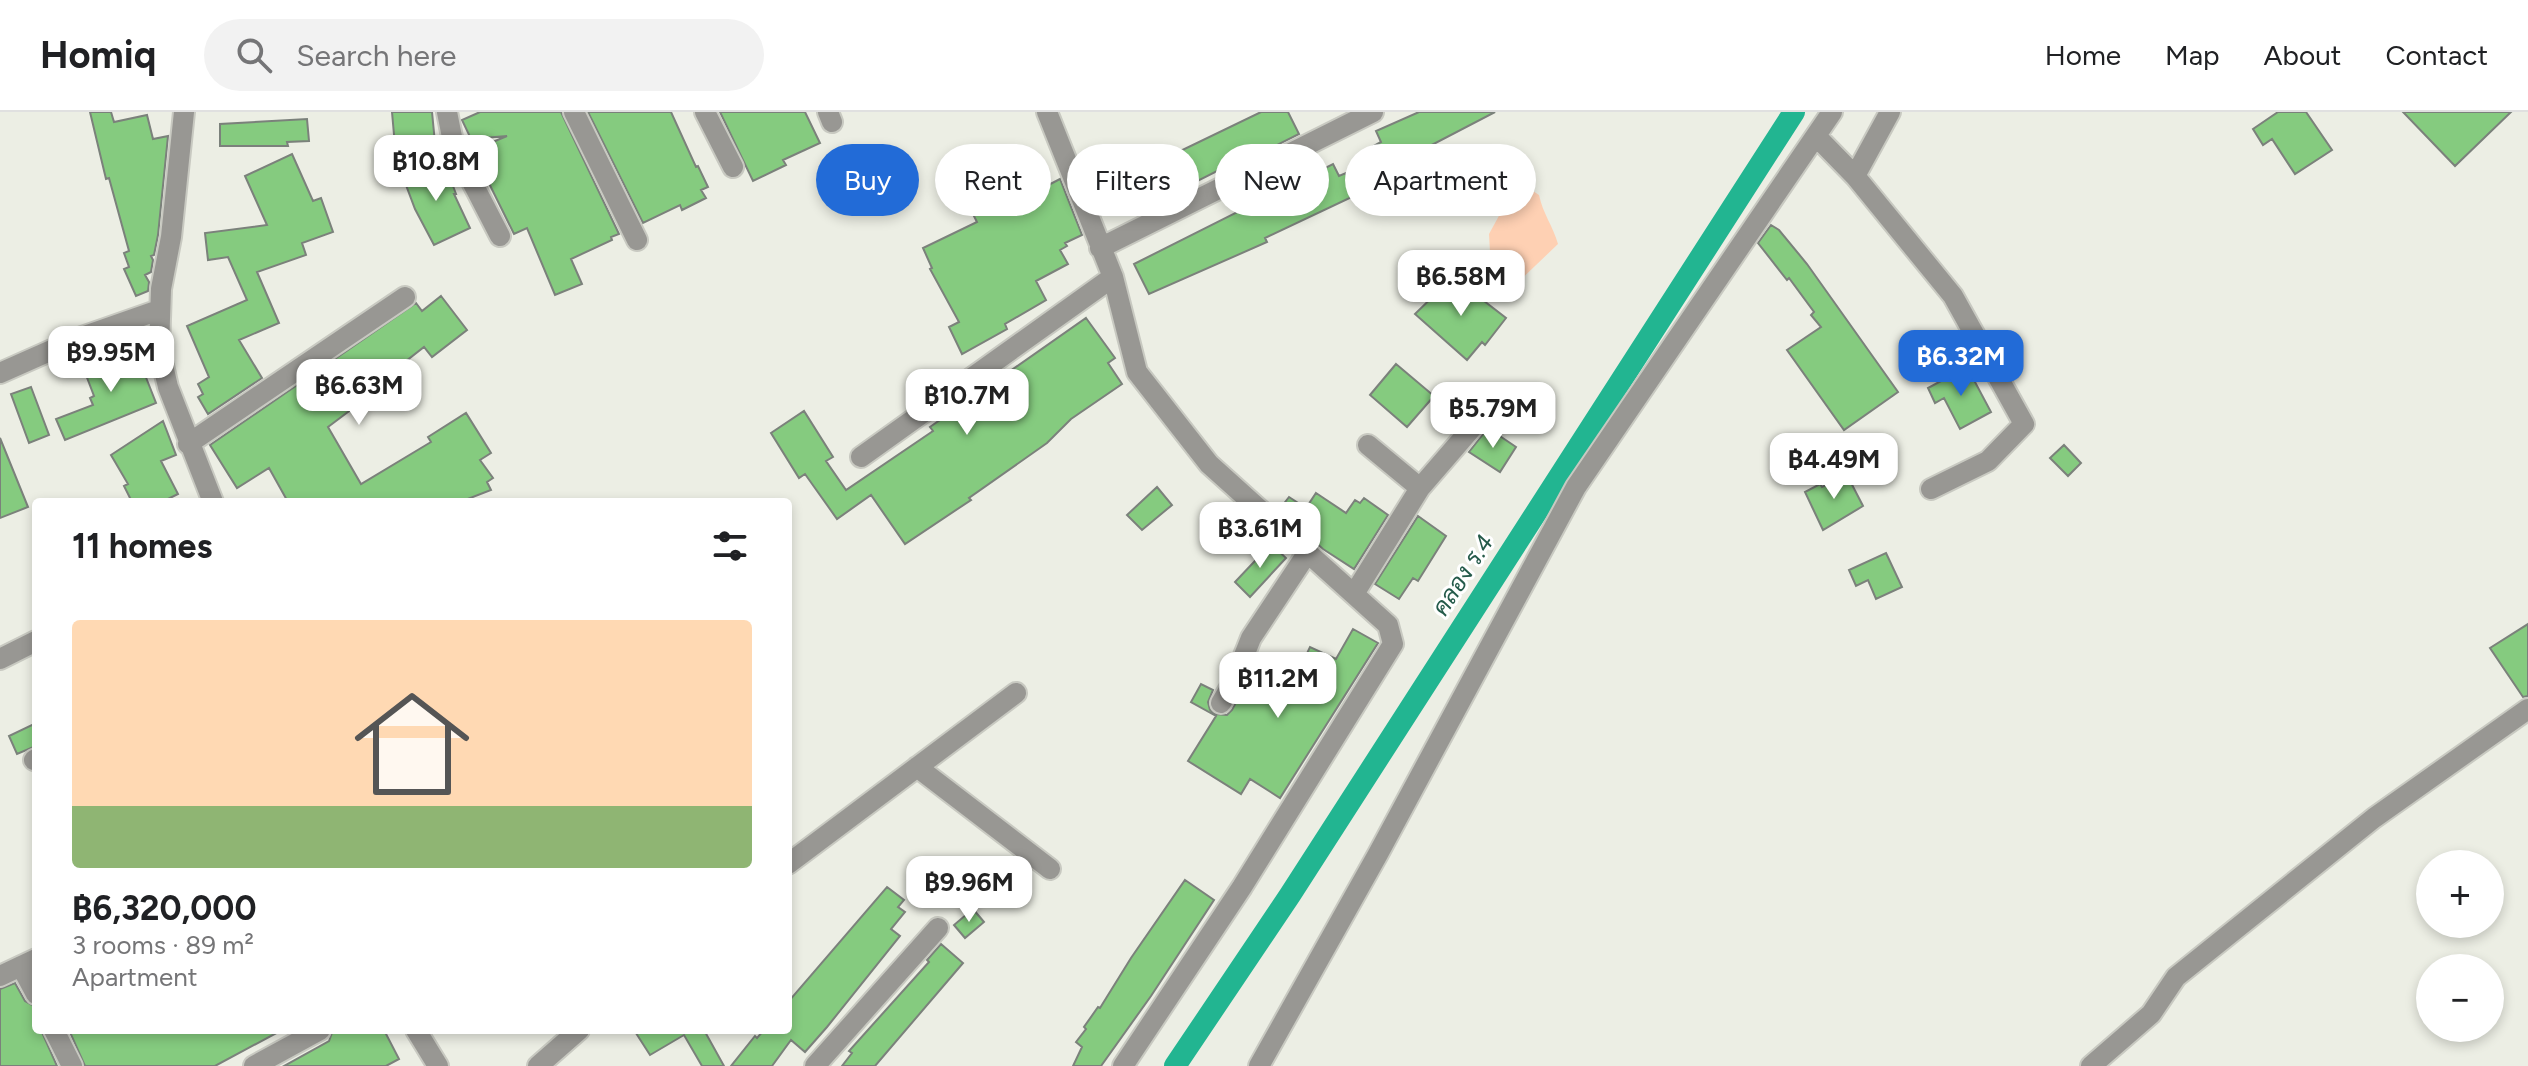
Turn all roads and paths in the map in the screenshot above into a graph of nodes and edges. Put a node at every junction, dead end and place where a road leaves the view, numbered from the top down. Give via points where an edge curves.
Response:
1 (184, 112) edge
2 (447, 112) edge
3 (574, 112) edge
4 (705, 112) edge
5 (1047, 112) edge
6 (1832, 112) edge
7 (1890, 112) edge
8 (1366, 114) edge
9 (1816, 136) junction
10 (733, 167) dead end
11 (1855, 176) junction
12 (500, 236) dead end
13 (637, 240) dead end
14 (1100, 248) junction
15 (1113, 277) junction
16 (405, 297) dead end
17 (159, 310) junction
18 (0, 373) edge
19 (1477, 422) dead end
20 (188, 444) junction
21 (1368, 445) dead end
22 (861, 457) dead end
23 (1420, 488) junction
24 (1931, 489) dead end
25 (211, 498) edge
26 (1308, 552) junction
27 (1354, 594) junction
28 (32, 643) edge
29 (0, 659) edge
30 (1016, 693) dead end
31 (1221, 703) dead end
32 (2528, 709) edge
33 (917, 767) junction
34 (792, 861) edge
35 (1050, 869) dead end
36 (938, 928) dead end
37 (29, 962) edge
38 (0, 976) edge
39 (56, 1034) edge
40 (313, 1034) edge
41 (418, 1034) edge
42 (574, 1034) edge
43 (72, 1066) edge
44 (254, 1066) edge
45 (438, 1066) edge
46 (538, 1066) edge
47 (815, 1066) edge
48 (1123, 1066) edge
49 (1259, 1066) edge
50 (2091, 1066) edge

1 - 17 street
2 - 12 street via 454,147
3 - 13 street
4 - 10 street
5 - 14 street
6 - 9 street
7 - 11 street
8 - 14 street
9 - 11 street
9 - 49 street via 1576,487
11 - 24 street via 1953,296 2024,424 1988,461
14 - 15 street
15 - 22 street
15 - 26 street via 1137,372 1209,464
16 - 20 street
17 - 18 street
17 - 20 street via 159,348
19 - 23 street
20 - 25 street
21 - 23 street
23 - 27 street
26 - 27 street
26 - 31 street via 1251,638
27 - 48 street via 1388,625 1393,644
28 - 29 street
30 - 33 street
32 - 50 street via 2374,818 2176,977 2151,1014
33 - 34 street
33 - 35 street
36 - 47 street
37 - 38 street
39 - 43 street
40 - 44 street
41 - 45 street
42 - 46 street

